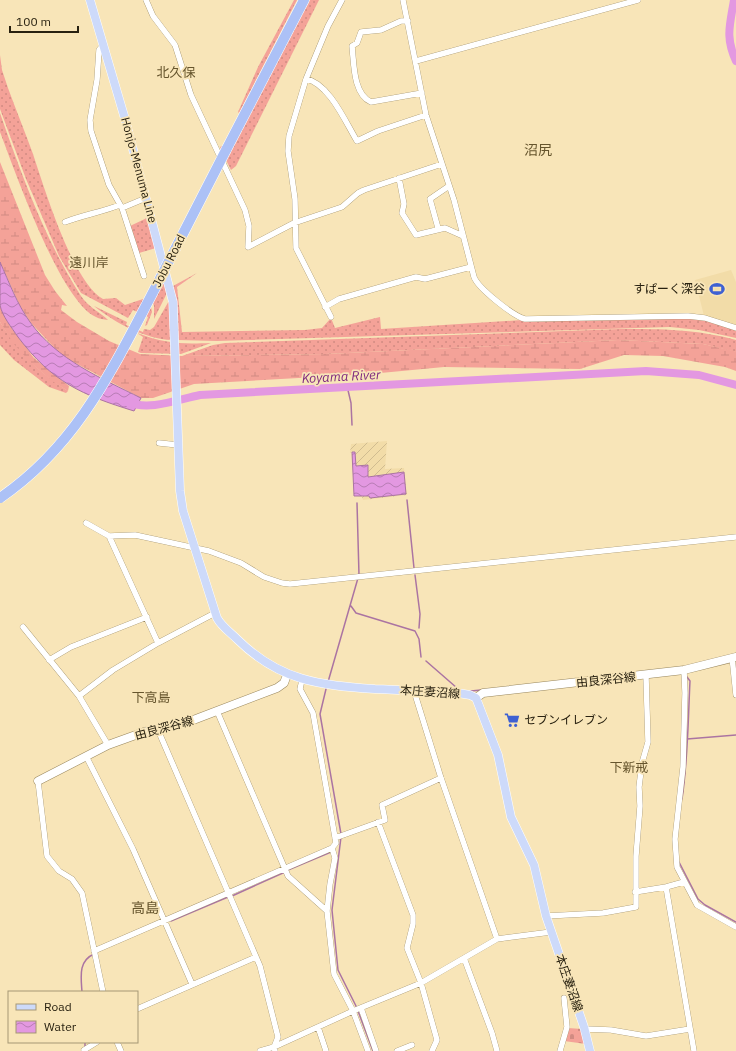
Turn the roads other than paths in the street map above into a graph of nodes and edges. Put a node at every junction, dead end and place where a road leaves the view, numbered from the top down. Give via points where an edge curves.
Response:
1 (90, 0) edge
2 (146, 0) edge
3 (304, 0) edge
4 (342, 0) edge
5 (403, 0) edge
6 (638, 0) edge
7 (408, 21) junction
8 (103, 45) junction
9 (416, 61) junction
10 (306, 79) junction
11 (422, 93) junction
12 (426, 116) junction
13 (442, 164) junction
14 (399, 178) junction
15 (449, 186) junction
16 (146, 198) junction
17 (121, 206) junction
18 (65, 222) dead end
19 (294, 223) junction
20 (438, 228) junction
21 (463, 236) junction
22 (471, 267) junction
23 (144, 276) dead end
24 (325, 307) junction
25 (331, 317) dead end
26 (736, 328) edge
27 (159, 443) dead end
28 (178, 443) junction
29 (0, 498) edge
30 (86, 523) dead end
31 (108, 536) junction
32 (736, 537) edge
33 (195, 548) junction
34 (215, 613) junction
35 (147, 617) junction
36 (23, 627) dead end
37 (158, 643) junction
38 (734, 657) edge
39 (49, 660) junction
40 (684, 670) junction
41 (287, 674) junction
42 (646, 676) junction
43 (302, 680) junction
44 (414, 691) junction
45 (736, 695) edge
46 (79, 696) junction
47 (476, 698) junction
48 (217, 711) junction
49 (158, 730) junction
50 (108, 745) junction
51 (86, 756) junction
52 (441, 778) junction
53 (38, 781) joint
54 (378, 822) junction
55 (335, 838) junction
56 (333, 850) junction
57 (286, 870) junction
58 (684, 882) junction
59 (666, 887) junction
60 (635, 892) junction
61 (229, 895) junction
62 (327, 911) junction
63 (546, 916) junction
64 (164, 919) junction
65 (736, 927) edge
66 (551, 932) junction
67 (497, 940) junction
68 (94, 950) junction
69 (256, 957) junction
70 (464, 958) junction
71 (421, 983) junction
72 (192, 984) junction
73 (102, 991) edge
74 (564, 998) dead end
75 (361, 1008) junction
76 (138, 1009) edge
77 (353, 1011) junction
78 (318, 1027) junction
79 (584, 1029) junction
80 (690, 1029) junction
81 (412, 1045) dead end
82 (274, 1049) edge
83 (260, 1051) edge
84 (326, 1051) edge
85 (368, 1051) edge
86 (376, 1051) edge
87 (397, 1051) edge
88 (432, 1051) edge
89 (497, 1051) edge
90 (560, 1051) edge
91 (590, 1051) edge
92 (694, 1051) edge

1 - 8 main road, Honjo-Menuma Line
2 - 19 street via 153,16 175,45 191,94 245,210 249,226 248,247
3 - 29 highway, Jobu Road, bridge via 95,400 58,448 35,471
4 - 10 street
5 - 7 street
6 - 9 street
7 - 9 street
7 - 11 street via 401,21 381,30 361,32 357,43 352,46 354,70 365,100 371,102
8 - 16 main road, Honjo-Menuma Line
8 - 17 street via 99,50 91,131 109,185
9 - 11 street
10 - 12 street via 326,90 357,141 378,131
10 - 19 street via 289,136 288,151 295,199
11 - 12 street
12 - 13 street
13 - 14 street
13 - 15 street
14 - 19 street via 358,193 342,207
14 - 20 street via 404,204 402,213 416,235
15 - 20 street via 430,199
15 - 21 street
16 - 17 street
16 - 28 main road, Honjo-Menuma Line via 172,293
17 - 18 street
17 - 23 street
19 - 24 street via 296,248
20 - 21 street via 445,228
21 - 22 street
22 - 24 street via 425,279 416,277 339,299
22 - 26 street via 480,286 516,315 526,319 688,316 706,318
24 - 25 street
27 - 28 street
28 - 33 main road, 本庄妻沼線 via 183,511
30 - 31 street
31 - 33 street via 135,535
31 - 35 street
32 - 33 street via 282,583 264,577 241,563
33 - 34 main road, 本庄妻沼線
34 - 37 street
34 - 41 main road, 本庄妻沼線 via 225,629 252,653 269,666
35 - 37 street
35 - 39 street via 70,647
36 - 39 street
37 - 46 street via 114,670
38 - 40 main road, 由良深谷線
38 - 45 street
39 - 46 street
40 - 42 main road, 由良深谷線
40 - 58 street via 683,767 674,844 676,867
41 - 43 main road, 本庄妻沼線
41 - 48 main road, 由良深谷線 via 284,684 278,688
42 - 47 main road, 由良深谷線 via 483,693
42 - 60 street via 648,742 639,787
43 - 44 main road, 本庄妻沼線 via 331,686
43 - 55 street via 300,689 313,713
44 - 47 main road, 本庄妻沼線 via 458,693
44 - 52 street
46 - 50 street
47 - 63 main road, 本庄妻沼線 via 498,755 511,817 534,865
48 - 49 main road, 由良深谷線
48 - 57 street
49 - 50 main road, 由良深谷線 via 144,732
49 - 61 street
50 - 51 main road, 由良深谷線
51 - 53 main road, 由良深谷線
51 - 64 street via 134,849
52 - 54 street via 382,805 385,817
52 - 67 street
53 - 68 street via 47,856 59,871 72,879 82,893
54 - 55 street
54 - 71 street via 413,915 407,948
55 - 56 street via 336,845
56 - 57 street
56 - 62 street via 335,858
57 - 61 street
57 - 62 street
58 - 59 street
58 - 65 street via 697,905
59 - 60 street
59 - 80 street
60 - 63 street via 635,908 603,913
61 - 64 street
61 - 69 street
62 - 77 street via 334,974
63 - 66 main road, 本庄妻沼線
64 - 68 street
64 - 72 street
66 - 67 street
66 - 79 main road, 本庄妻沼線
67 - 70 street
68 - 73 street
69 - 72 street
69 - 82 street via 278,1037
70 - 71 street
70 - 89 street
71 - 75 street
71 - 88 street via 437,1040
72 - 76 street
74 - 90 street via 567,1027
75 - 77 street
75 - 86 street
77 - 78 street
77 - 85 street
78 - 82 street
78 - 84 street
79 - 80 street via 611,1030 646,1036
79 - 91 main road, 本庄妻沼線
80 - 92 street
81 - 87 street
82 - 83 street

